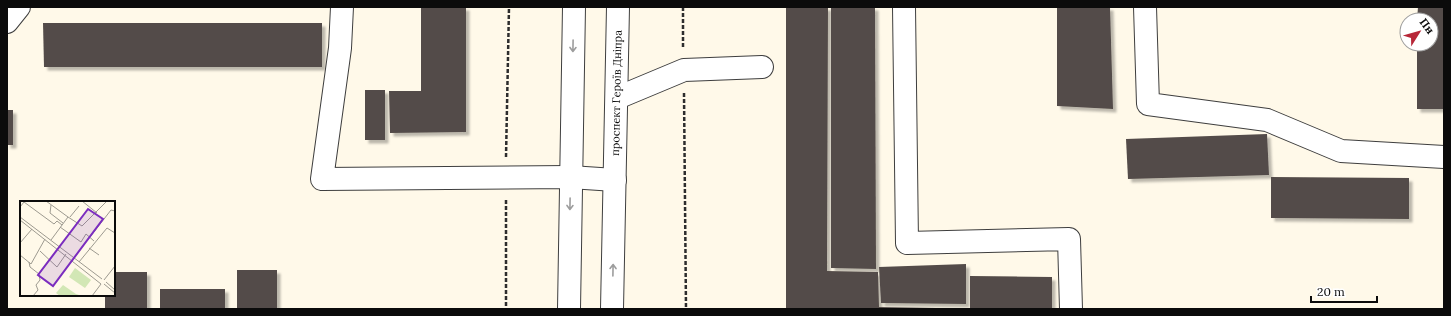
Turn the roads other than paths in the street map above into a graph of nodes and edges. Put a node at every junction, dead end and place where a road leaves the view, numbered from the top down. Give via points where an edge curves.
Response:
1 (19, 7) edge
2 (342, 7) edge
3 (574, 7) edge
4 (618, 7) edge
5 (904, 7) edge
6 (1145, 7) edge
7 (7, 22) edge
8 (762, 67) dead end
9 (617, 98) junction
10 (1444, 157) edge
11 (570, 177) junction
12 (615, 180) junction
13 (569, 309) edge
14 (612, 309) edge
15 (1071, 309) edge

1 - 7 street
2 - 11 street via 340,48 322,179
3 -> 11 street
4 - 9 street, проспект Героїв Дніпра
5 - 15 street via 907,243 1069,239
6 - 10 street via 1148,104 1267,120 1340,151
8 - 9 street via 684,70
9 - 12 street, проспект Героїв Дніпра
11 - 12 street
11 -> 13 street
14 -> 12 street, проспект Героїв Дніпра

